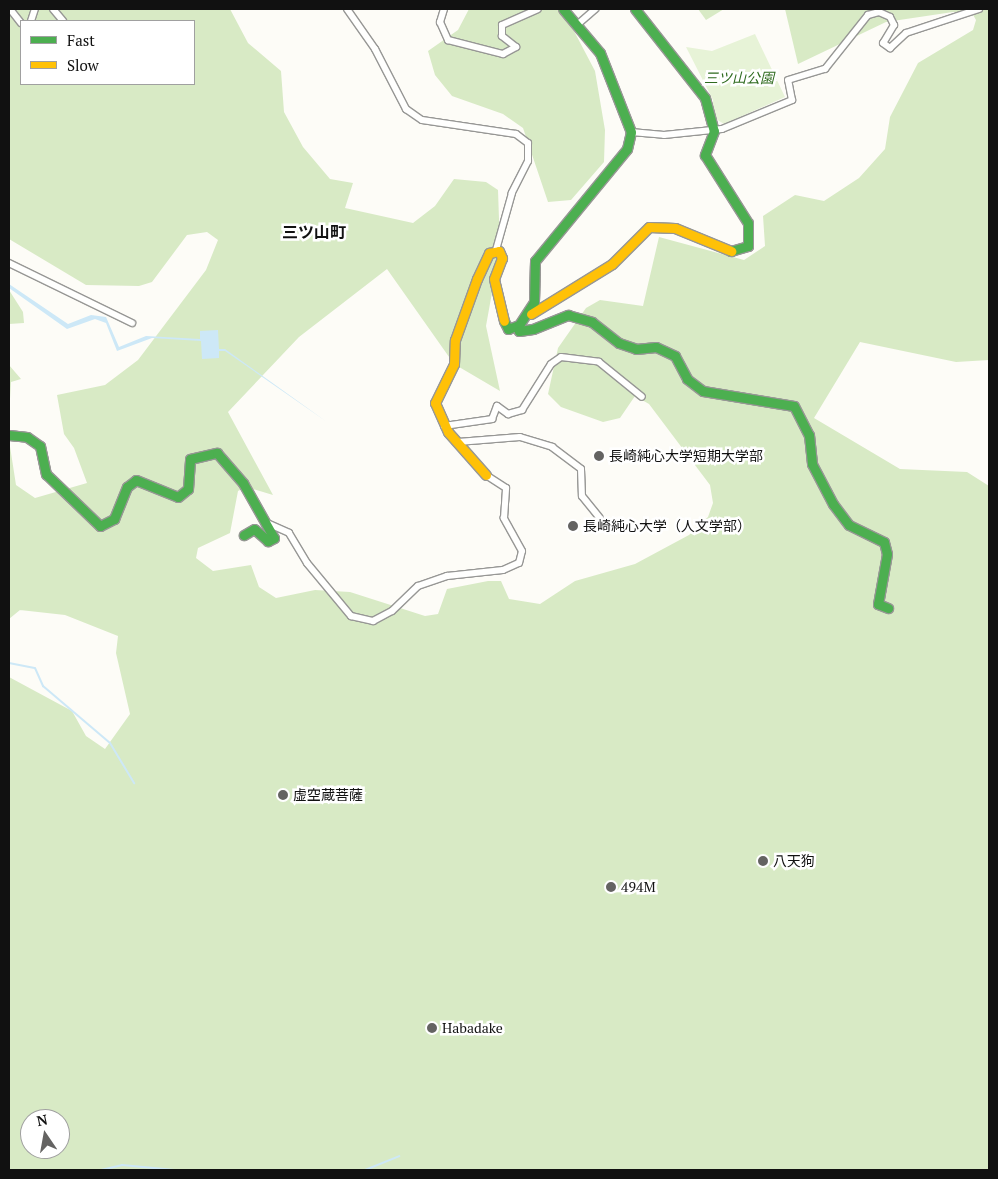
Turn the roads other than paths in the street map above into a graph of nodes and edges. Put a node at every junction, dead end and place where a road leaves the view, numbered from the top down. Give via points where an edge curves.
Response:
1 (10, 9) edge
2 (52, 9) edge
3 (347, 9) edge
4 (444, 9) edge
5 (538, 9) edge
6 (563, 9) edge
7 (595, 9) edge
8 (635, 9) edge
9 (979, 9) edge
10 (62, 20) edge
11 (20, 22) edge
12 (578, 24) junction
13 (714, 131) junction
14 (631, 132) junction
15 (496, 250) junction
16 (9, 263) edge
17 (526, 317) junction
18 (132, 323) dead end
19 (519, 325) junction
20 (642, 397) dead end
21 (444, 426) junction
22 (9, 435) edge
23 (458, 442) junction
24 (486, 475) joint
25 (600, 518) dead end
26 (267, 523) junction
27 (244, 535) dead end
28 (888, 608) dead end

1 - 11 street
2 - 10 street
3 - 15 street via 375,49 406,109 422,120 516,134 528,143 528,161 512,193
4 - 5 street via 440,22 448,40 503,54 516,47 502,36 502,25
6 - 12 street
7 - 12 street
8 - 13 street via 696,80
9 - 13 street via 906,33 890,48 883,43 894,25 890,17 879,12 868,15 825,69 788,80 792,100
12 - 14 street via 600,53
13 - 14 street
13 - 17 street via 705,154 748,224 750,236 745,249 729,252 675,228 649,227 612,264
14 - 17 street via 622,155 535,260 534,302
15 - 19 street via 502,255 494,279 501,313 508,329
15 - 21 street via 489,253 477,279 456,340 454,364 436,400
16 - 18 street
17 - 19 street
19 - 28 street via 519,331 532,329 568,315 592,322 618,343 636,349 656,348 674,356 687,379 703,391 784,401 794,406 809,435 812,464 832,504 849,525 877,535 884,542 887,554 878,604
20 - 21 street via 599,362 562,357 550,364 522,410 508,414 497,406 492,419
21 - 23 street
22 - 26 street via 27,437 40,446 46,474 94,524 111,522 127,487 136,480 167,495 184,494 190,459 212,452 232,469
23 - 24 street
23 - 25 street via 520,437 552,447 582,469 582,496
24 - 26 street via 506,488 504,518 522,551 519,563 502,570 446,576 418,586 392,611 372,620 351,616 307,563 289,533
26 - 27 street via 271,540 254,530

